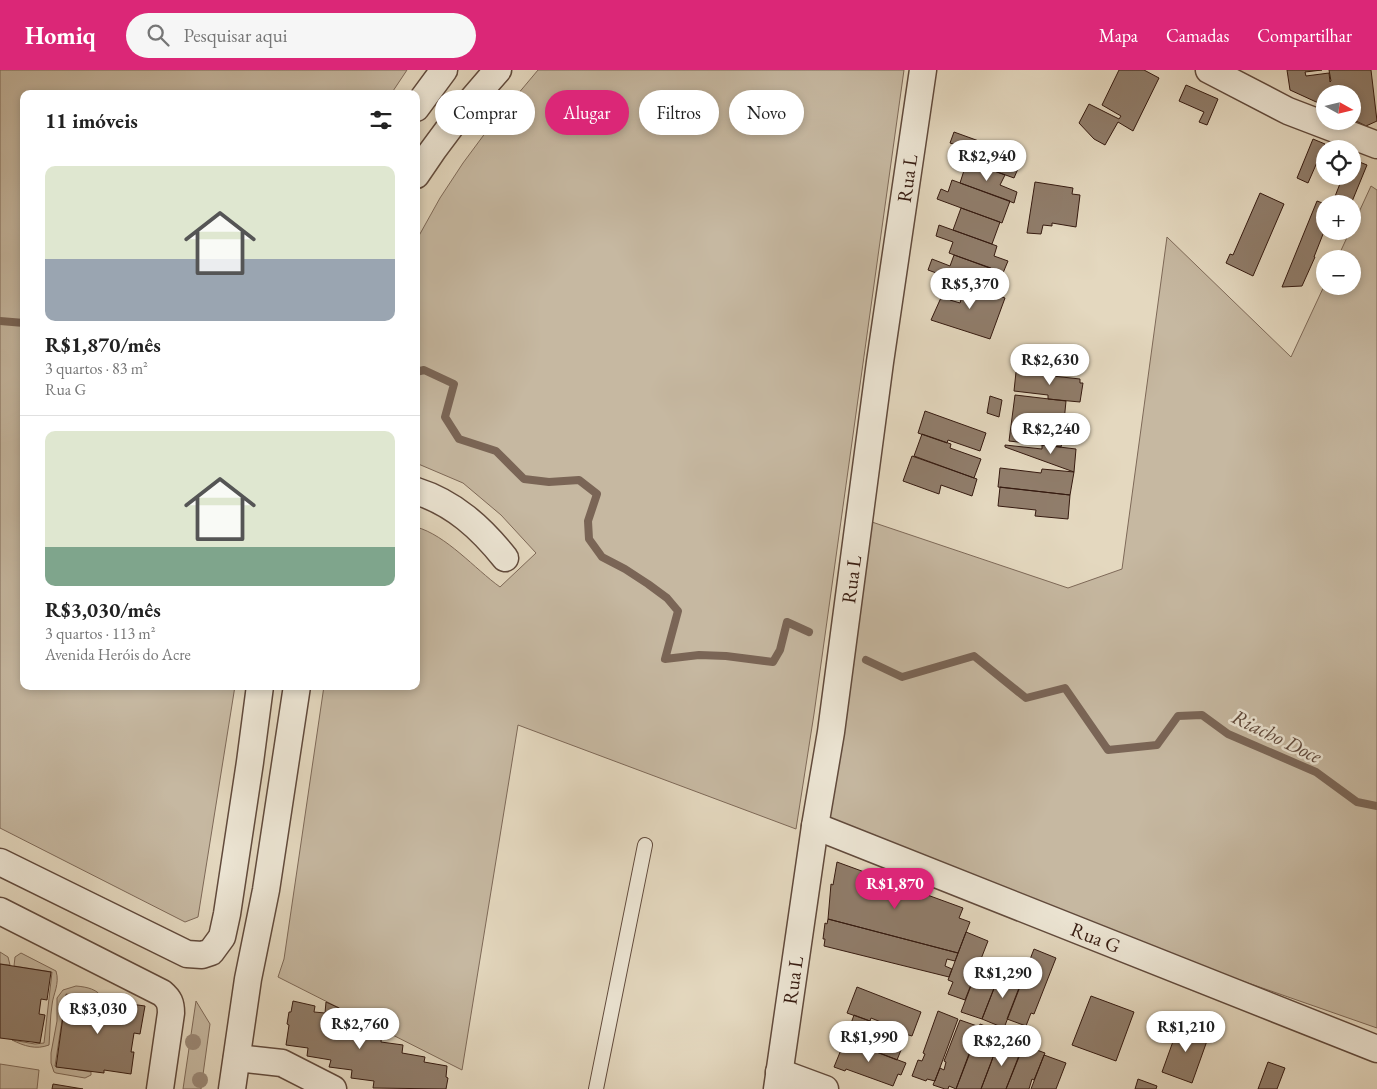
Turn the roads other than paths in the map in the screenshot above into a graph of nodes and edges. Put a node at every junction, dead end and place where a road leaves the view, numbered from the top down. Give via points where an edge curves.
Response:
1 (444, 70) edge
2 (498, 70) edge
3 (923, 70) edge
4 (1209, 70) edge
5 (420, 103) edge
6 (1377, 144) edge
7 (420, 169) edge
8 (420, 493) edge
9 (505, 558) dead end
10 (259, 690) edge
11 (296, 690) edge
12 (815, 826) junction
13 (645, 845) dead end
14 (0, 862) edge
15 (0, 911) edge
16 (1377, 1048) edge
17 (237, 1058) junction
18 (778, 1080) edge
19 (160, 1089) edge
20 (232, 1089) edge
21 (333, 1089) edge
22 (596, 1089) edge
23 (825, 1089) edge

1 - 5 street
2 - 7 street
3 - 12 street, Rua L via 831,732
4 - 6 street via 1288,111
8 - 9 street via 460,513
10 - 14 street via 227,914 222,937 211,952 187,954
11 - 17 street
12 - 16 street, Rua G
12 - 18 street, Rua L
13 - 22 lane
15 - 19 street via 167,998 171,1013
17 - 20 street
17 - 21 street via 282,1063
18 - 23 street

